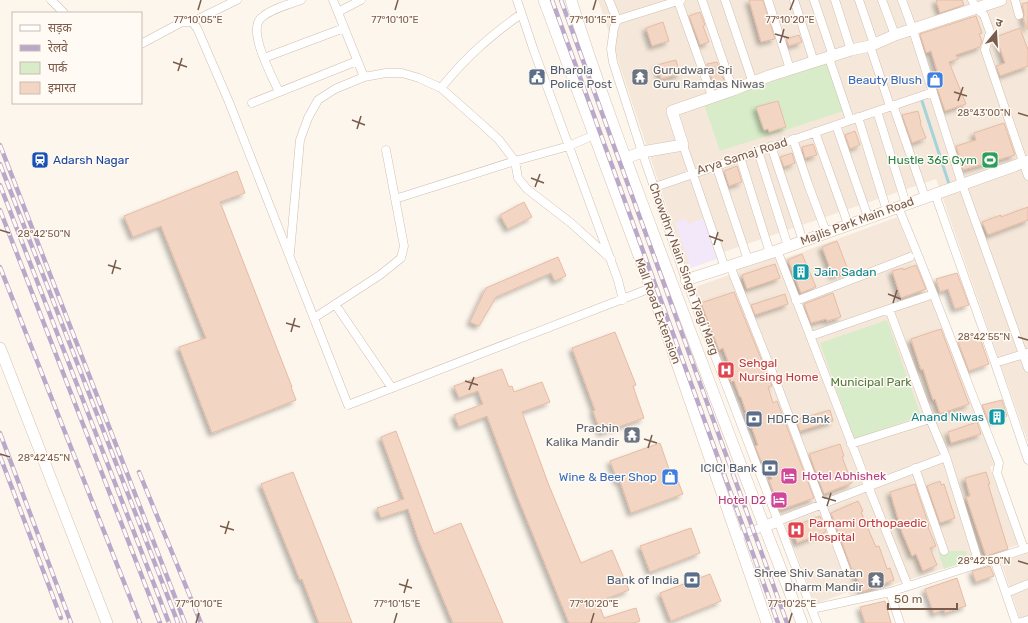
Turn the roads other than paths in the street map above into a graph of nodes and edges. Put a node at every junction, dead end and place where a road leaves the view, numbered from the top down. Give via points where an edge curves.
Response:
1 (51, 0) edge
2 (237, 0) edge
3 (301, 0) edge
4 (333, 0) edge
5 (361, 0) edge
6 (517, 0) edge
7 (544, 0) edge
8 (571, 0) edge
9 (609, 0) edge
10 (679, 0) edge
11 (702, 0) edge
12 (725, 0) edge
13 (768, 0) edge
14 (794, 0) edge
15 (814, 0) edge
16 (835, 0) edge
17 (859, 0) edge
18 (882, 0) edge
19 (902, 0) edge
20 (1001, 0) edge
21 (1015, 0) edge
22 (974, 4) edge
23 (63, 12) edge
24 (338, 12) junction
25 (521, 14) junction
26 (1019, 15) dead end
27 (617, 20) junction
28 (192, 22) junction
29 (344, 28) junction
30 (913, 30) junction
31 (895, 35) junction
32 (142, 43) edge
33 (872, 45) junction
34 (851, 50) junction
35 (831, 57) junction
36 (264, 58) junction
37 (357, 61) junction
38 (814, 62) junction
39 (790, 69) junction
40 (364, 77) junction
41 (753, 83) junction
42 (441, 88) junction
43 (734, 90) junction
44 (279, 92) junction
45 (932, 92) junction
46 (712, 96) junction
47 (252, 103) dead end
48 (891, 106) junction
49 (877, 111) junction
50 (854, 119) junction
51 (836, 125) junction
52 (815, 132) junction
53 (594, 135) junction
54 (793, 139) junction
55 (684, 145) junction
56 (569, 146) junction
57 (771, 146) junction
58 (386, 150) dead end
59 (758, 151) junction
60 (642, 152) junction
61 (740, 157) junction
62 (626, 158) junction
63 (515, 161) junction
64 (1026, 162) edge
65 (716, 165) junction
66 (693, 173) junction
67 (1028, 176) edge
68 (962, 184) junction
69 (655, 187) junction
70 (930, 195) junction
71 (395, 199) junction
72 (902, 205) junction
73 (887, 211) junction
74 (868, 218) junction
75 (848, 224) junction
76 (826, 232) junction
77 (803, 240) junction
78 (788, 246) junction
79 (773, 251) junction
80 (290, 256) junction
81 (910, 257) dead end
82 (611, 259) junction
83 (748, 260) junction
84 (727, 267) junction
85 (686, 280) junction
86 (651, 288) junction
87 (928, 296) dead end
88 (623, 300) junction
89 (796, 301) junction
90 (335, 304) junction
91 (889, 309) junction
92 (314, 318) junction
93 (811, 336) junction
94 (0, 348) edge
95 (1026, 353) edge
96 (995, 363) junction
97 (1028, 368) edge
98 (392, 388) junction
99 (930, 419) junction
100 (851, 444) junction
101 (946, 457) junction
102 (1028, 460) edge
103 (915, 468) junction
104 (868, 486) junction
105 (822, 503) junction
106 (778, 521) junction
107 (763, 527) junction
108 (737, 536) junction
109 (1026, 549) edge
110 (944, 551) dead end
111 (977, 557) dead end
112 (994, 559) junction
113 (848, 572) dead end
114 (1028, 584) edge
115 (908, 586) junction
116 (890, 592) junction
117 (1006, 592) junction
118 (812, 609) junction
119 (1028, 620) edge
120 (107, 623) edge
121 (767, 623) edge
122 (802, 623) edge
123 (817, 623) edge
124 (900, 623) edge
125 (1017, 623) edge

1 - 23 street
2 - 28 street
3 - 36 street via 268,12 260,19 256,29
4 - 24 street
5 - 24 street
6 - 25 street
7 - 53 main road, Mall Road Extension
8 - 62 main road
9 - 27 street
10 - 27 street
10 - 46 street
11 - 43 street
12 - 41 street
13 - 39 street
14 - 38 street
15 - 35 street
16 - 34 street
17 - 33 street
18 - 31 street
19 - 30 street
20 - 22 main road, Arya Samaj Road
21 - 26 street
22 - 30 main road, Arya Samaj Road
22 - 64 street via 984,15 990,32 985,50
24 - 29 street
25 - 42 street via 474,51
25 - 56 street
27 - 60 street, Chowdhry Nain Singh Tyagi Marg via 611,49 613,62
28 - 32 street via 182,22
28 - 80 street via 198,28 229,102
29 - 36 street
29 - 37 street
30 - 31 main road, Arya Samaj Road
30 - 45 street
31 - 33 main road, Arya Samaj Road
33 - 34 main road, Arya Samaj Road
33 - 48 street
34 - 35 main road, Arya Samaj Road
35 - 38 main road, Arya Samaj Road
35 - 50 street
36 - 44 street
37 - 40 street
37 - 44 street
38 - 39 main road, Arya Samaj Road
39 - 41 main road, Arya Samaj Road
40 - 42 street via 402,73
40 - 80 street via 335,89 318,100 308,118 300,140
41 - 43 main road, Arya Samaj Road
42 - 63 street via 499,140
43 - 46 main road, Arya Samaj Road
44 - 47 street
45 - 48 street, Arya Samaj Road
45 - 68 street
46 - 55 main road, Arya Samaj Road via 672,111
48 - 49 street, Arya Samaj Road
48 - 70 street
49 - 50 street, Arya Samaj Road
49 - 72 street
50 - 51 street, Arya Samaj Road
50 - 73 street
51 - 52 street, Arya Samaj Road
51 - 74 street
52 - 54 street, Arya Samaj Road
52 - 75 street
53 - 56 street
53 - 86 main road, Mall Road Extension
54 - 57 street, Arya Samaj Road
54 - 76 street
55 - 60 main road
55 - 66 street, Arya Samaj Road
56 - 63 street
56 - 82 street
57 - 59 street, Arya Samaj Road
57 - 77 street
58 - 71 street
59 - 61 street, Arya Samaj Road
59 - 78 street
60 - 62 main road
60 - 69 street, Chowdhry Nain Singh Tyagi Marg
61 - 65 street, Arya Samaj Road
61 - 79 street
62 - 107 main road
63 - 71 street
63 - 82 street via 518,178 527,189 571,223
64 - 67 street
64 - 68 main road, Majlis Park Main Road
65 - 66 street, Arya Samaj Road
65 - 83 street
66 - 69 street
66 - 84 street
68 - 70 main road, Majlis Park Main Road
68 - 95 street
69 - 85 street, Chowdhry Nain Singh Tyagi Marg
70 - 72 main road, Majlis Park Main Road
70 - 96 street
71 - 90 street via 404,246 400,258 380,275
72 - 73 main road, Majlis Park Main Road
72 - 109 street via 974,404 999,463 997,473
73 - 74 main road, Majlis Park Main Road
74 - 75 main road, Majlis Park Main Road
75 - 76 main road, Majlis Park Main Road
76 - 77 main road, Majlis Park Main Road
77 - 78 main road, Majlis Park Main Road
78 - 79 main road, Majlis Park Main Road
79 - 83 main road, Majlis Park Main Road
79 - 89 street
80 - 92 street
81 - 89 street
82 - 88 street
83 - 84 main road, Majlis Park Main Road
84 - 85 main road, Majlis Park Main Road
84 - 105 street via 753,322
85 - 106 street, Chowdhry Nain Singh Tyagi Marg
86 - 88 street
86 - 108 main road, Mall Road Extension
87 - 91 street
88 - 98 street
89 - 93 street
90 - 92 street
90 - 98 street
91 - 93 street
91 - 99 street
92 - 98 street via 348,405
93 - 100 street
94 - 120 main road
95 - 96 street
95 - 97 street
96 - 102 street
99 - 100 street
99 - 101 street
100 - 104 street
101 - 103 street
101 - 111 street
103 - 104 street
103 - 110 street
104 - 105 street
104 - 115 street
105 - 106 street
105 - 113 street
106 - 107 main road
106 - 118 street, Chowdhry Nain Singh Tyagi Marg
107 - 108 street
107 - 122 main road
108 - 121 main road, Mall Road Extension
109 - 112 street
112 - 115 street
112 - 117 street
114 - 117 street
115 - 116 street
116 - 118 street
116 - 124 street
117 - 125 street
118 - 123 street, Chowdhry Nain Singh Tyagi Marg
119 - 125 street

